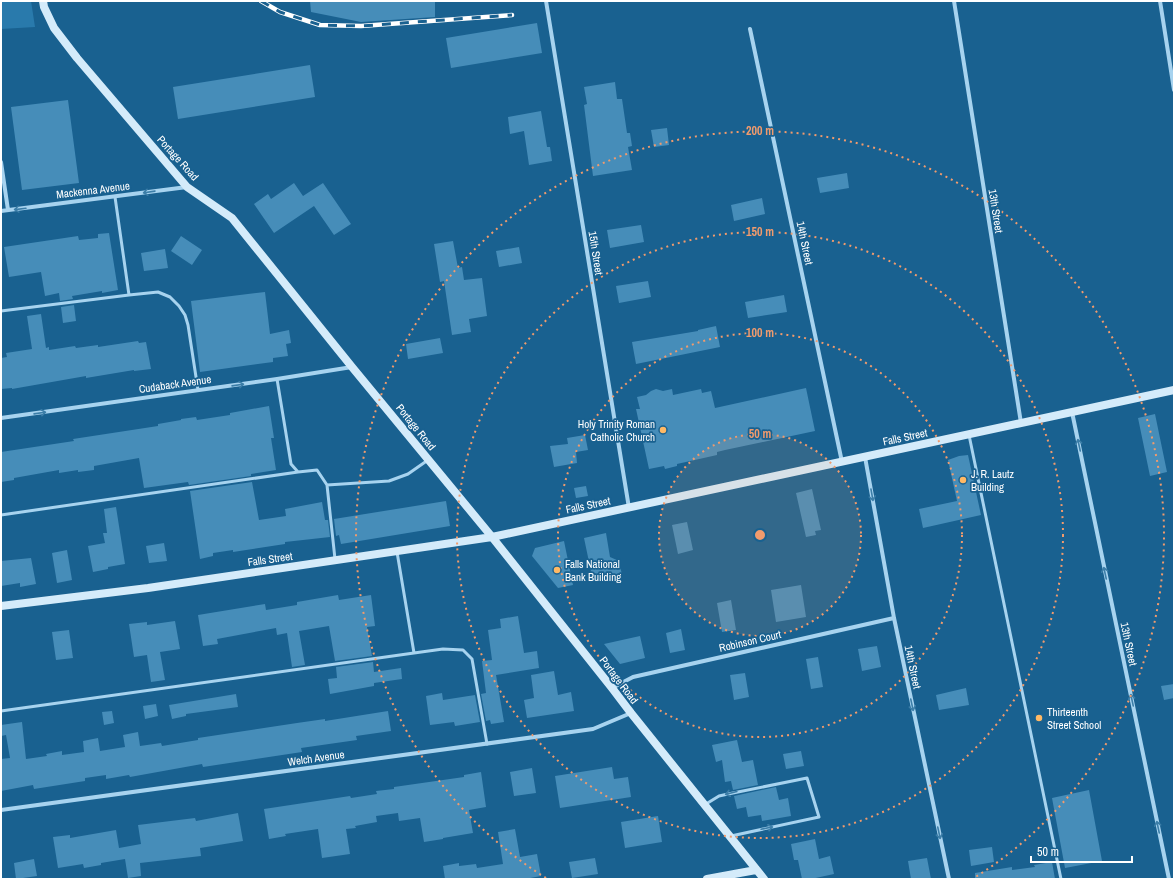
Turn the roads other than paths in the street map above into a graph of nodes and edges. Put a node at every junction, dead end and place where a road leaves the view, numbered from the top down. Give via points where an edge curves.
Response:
1 (43, 1) edge
2 (546, 1) edge
3 (954, 1) edge
4 (1160, 1) edge
5 (750, 29) dead end
6 (1174, 90) edge
7 (1, 162) edge
8 (187, 187) junction
9 (115, 197) junction
10 (8, 210) junction
11 (1, 211) edge
12 (129, 295) junction
13 (1, 312) edge
14 (352, 367) junction
15 (277, 379) junction
16 (198, 390) junction
17 (1174, 390) edge
18 (1072, 412) junction
19 (1, 418) edge
20 (1021, 423) junction
21 (969, 435) junction
22 (865, 457) junction
23 (428, 460) junction
24 (842, 462) junction
25 (298, 472) junction
26 (327, 485) junction
27 (629, 508) junction
28 (1, 515) edge
29 (492, 537) junction
30 (397, 551) junction
31 (335, 561) junction
32 (1, 606) edge
33 (894, 618) junction
34 (414, 653) junction
35 (612, 688) junction
36 (1, 711) edge
37 (631, 714) junction
38 (487, 744) junction
39 (704, 806) junction
40 (1, 810) edge
41 (729, 837) junction
42 (756, 870) junction
43 (706, 879) edge
44 (764, 879) edge
45 (949, 879) edge
46 (1061, 879) edge
47 (1169, 879) edge

1 - 8 street, Portage Road via 54,28 72,52
2 - 27 street, 15th Street
3 - 20 street, 13th Street
4 - 6 street
5 - 24 street, 14th Street
7 - 10 street
8 -> 9 street, Mackenna Avenue
8 - 14 street, Portage Road via 232,218
9 -> 10 street, Mackenna Avenue
9 - 12 lane
10 - 11 street, Mackenna Avenue
12 - 13 lane
12 - 16 lane via 158,292 170,297 179,306 188,325
14 - 15 street, Cudaback Avenue
14 - 23 street, Portage Road
16 -> 15 street, Cudaback Avenue
15 - 25 lane via 291,464
19 -> 16 street, Cudaback Avenue
17 - 18 street, Falls Street
18 - 20 street, Falls Street
47 -> 18 street, 13th Street
20 - 21 street, Falls Street
21 - 22 street, Falls Street
21 - 46 lane
22 - 24 street, Falls Street
22 -> 33 street, 14th Street
23 - 26 lane via 408,474 389,481
23 - 29 street, Portage Road
24 - 27 street, Falls Street
25 - 26 lane via 317,470
25 - 28 lane
26 - 31 lane
27 - 29 street, Falls Street
29 - 30 street, Falls Street
29 - 35 street, Portage Road
30 - 31 street, Falls Street
30 - 34 lane
31 - 32 street, Falls Street
33 - 35 street, Robinson Court via 632,677
33 -> 45 street, 14th Street
34 - 36 lane
34 - 38 lane via 443,649 463,650 472,659
35 - 37 street, Portage Road
37 - 38 street, Welch Avenue via 593,729
37 - 39 street, Portage Road
38 - 40 street, Welch Avenue
39 - 41 street, Portage Road
41 -> 39 lane via 819,817 807,778 728,794
41 - 42 street, Portage Road
42 - 43 street
42 - 44 street, Portage Road

